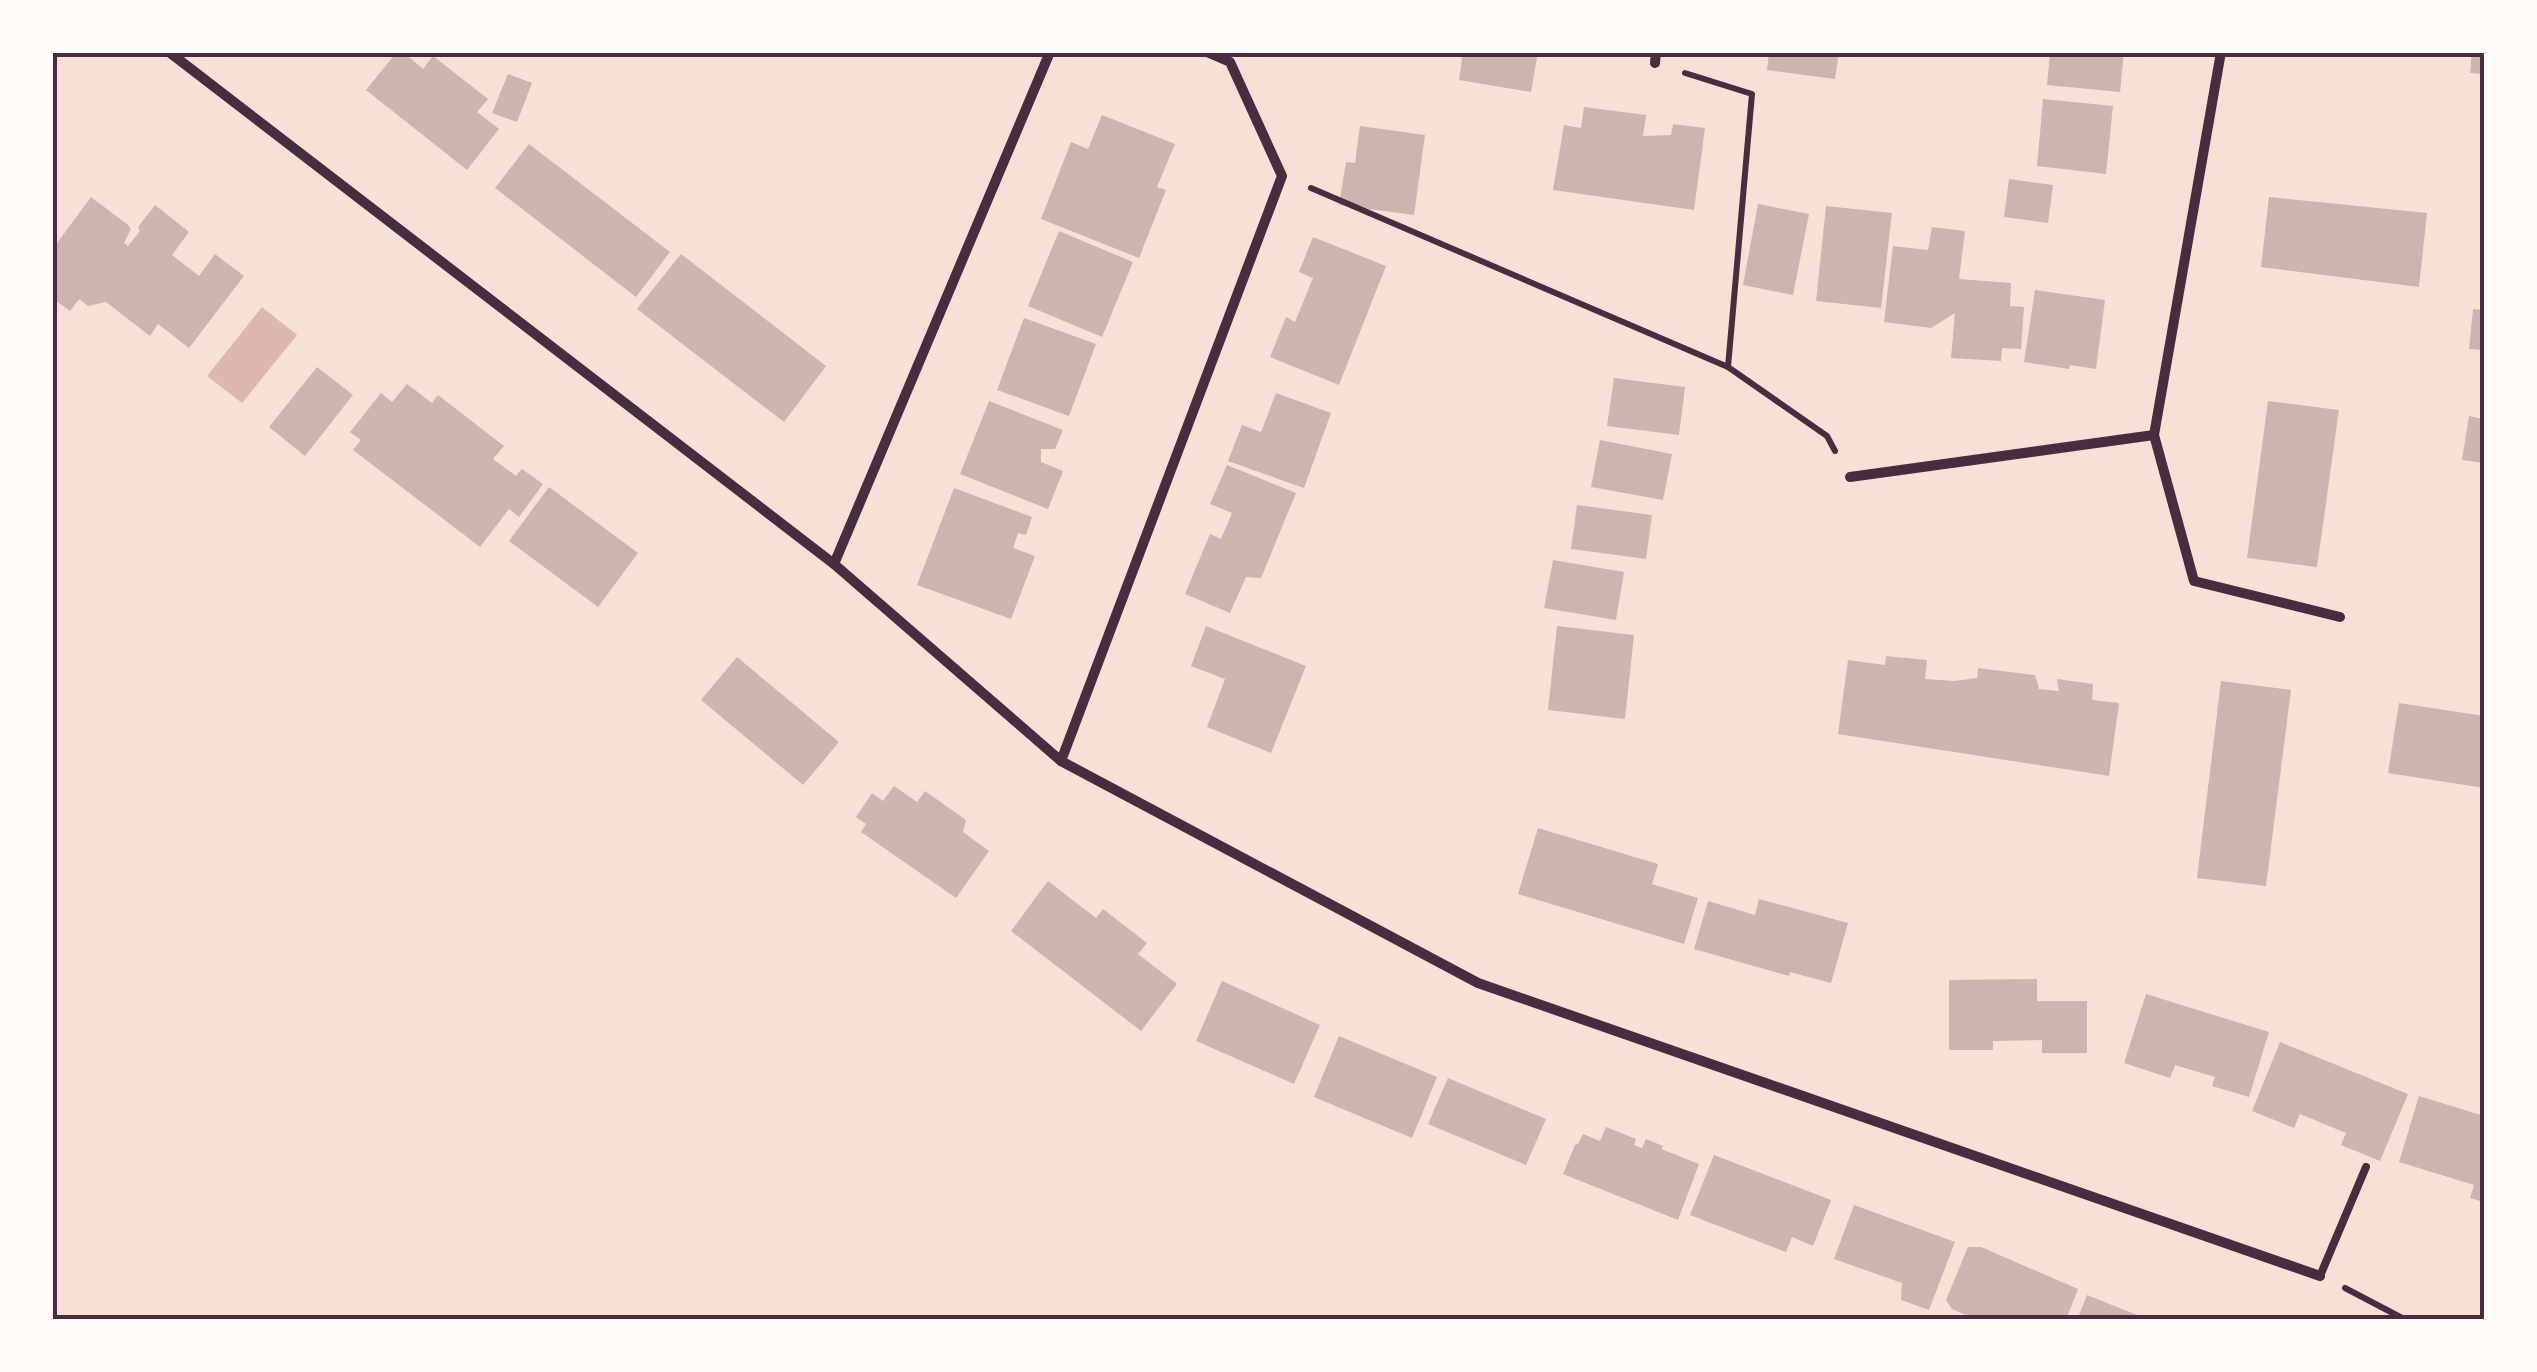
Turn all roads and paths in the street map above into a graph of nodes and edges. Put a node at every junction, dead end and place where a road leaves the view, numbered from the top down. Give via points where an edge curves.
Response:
1 (168, 52) edge
2 (1050, 52) edge
3 (1208, 52) edge
4 (2220, 52) edge
5 (1655, 58) edge
6 (1282, 176) junction
7 (1728, 367) junction
8 (2154, 435) junction
9 (1850, 477) joint
10 (834, 564) junction
11 (2340, 616) dead end
12 (1060, 761) junction
13 (2366, 1168) dead end
14 (2320, 1276) junction
15 (2406, 1320) edge

1 - 10 street
2 - 10 street
3 - 6 street via 1230,62
4 - 8 street
5 - 7 path via 1752,94
6 - 7 path
6 - 12 street
7 - 9 path via 1827,436
8 - 9 street
8 - 11 street via 2194,581
10 - 12 street
12 - 14 street via 1478,983
13 - 14 lane
14 - 15 path

